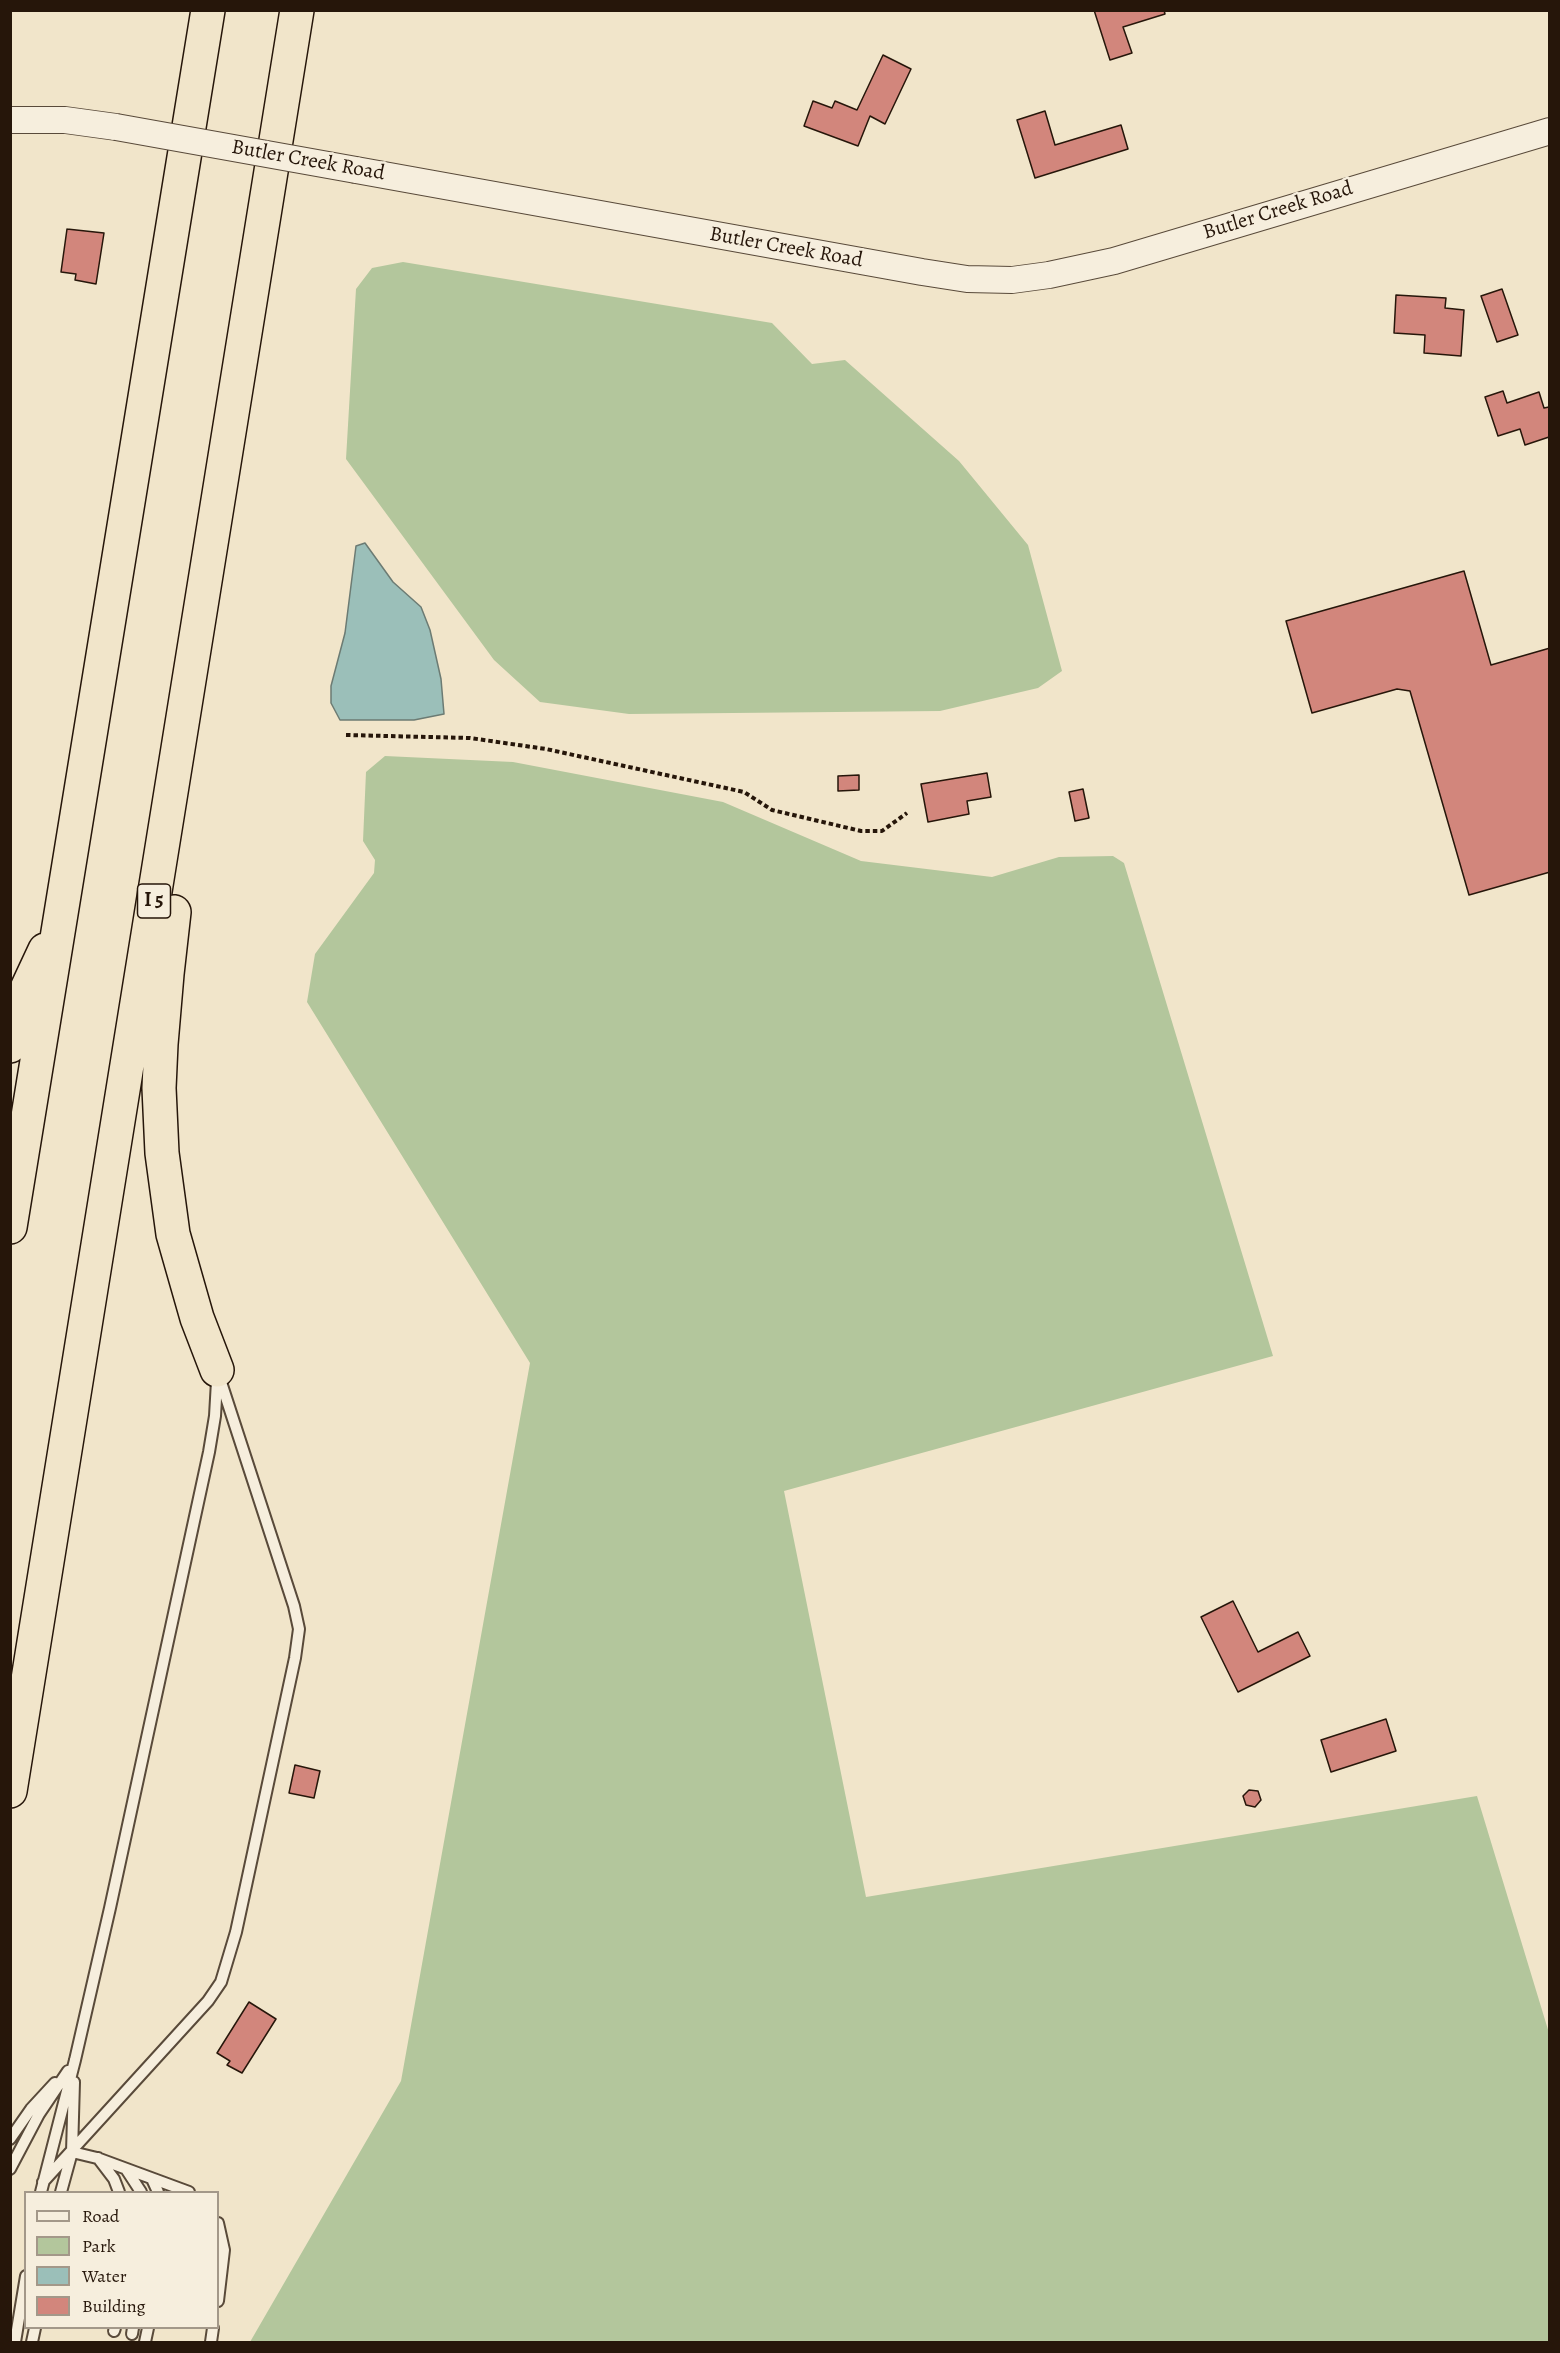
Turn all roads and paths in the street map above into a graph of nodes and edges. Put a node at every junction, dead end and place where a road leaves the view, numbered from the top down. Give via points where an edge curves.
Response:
1 (208, 10) edge
2 (297, 10) edge
3 (10, 120) edge
4 (1550, 131) edge
5 (236, 397) junction
6 (346, 735) dead end
7 (907, 813) dead end
8 (61, 916) junction
9 (10, 1046) edge
10 (10, 1227) edge
11 (217, 1370) junction
12 (10, 1791) edge
13 (75, 2060) junction
14 (10, 2139) edge
15 (72, 2152) junction
16 (97, 2158) junction
17 (10, 2169) edge
18 (125, 2169) junction
19 (152, 2179) junction
20 (42, 2188) edge
21 (62, 2191) edge
22 (118, 2191) edge
23 (140, 2191) edge
24 (157, 2191) edge
25 (184, 2191) edge
26 (219, 2228) edge
27 (24, 2288) edge
28 (219, 2292) edge
29 (15, 2343) edge

1 - 8 highway
2 - 5 highway, I 5
3 - 4 street, Butler Creek Road, bridge via 65,120 116,127 922,272 1012,280 1114,261
5 - 11 highway via 167,974 159,1088 162,1153 173,1234 197,1318
5 - 12 highway, I 5
6 - 7 path via 470,738 546,749 744,792 772,810 861,831 882,831
8 - 9 highway via 22,997
8 - 10 highway
11 - 13 lane via 209,1452
11 - 15 lane via 294,1606 299,1640 236,1932 221,1982
13 - 14 lane
13 - 15 lane
13 - 17 lane via 39,2114
13 - 20 lane
15 - 16 lane
15 - 20 lane
15 - 21 lane
16 - 18 lane
16 - 22 lane
18 - 19 lane
18 - 23 lane
19 - 24 lane
19 - 25 lane
26 - 28 lane via 224,2250
27 - 29 lane

